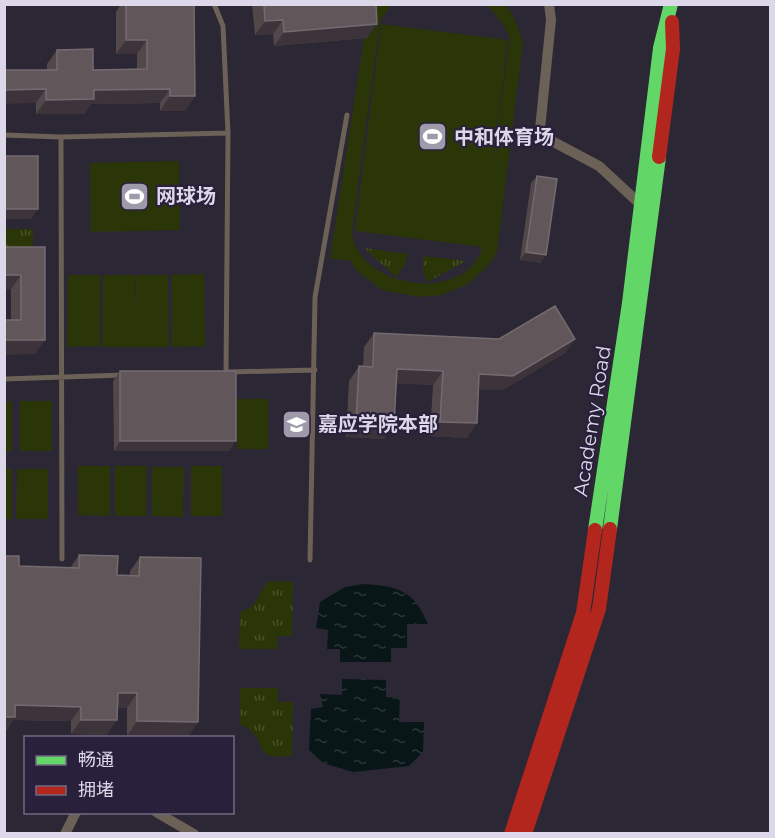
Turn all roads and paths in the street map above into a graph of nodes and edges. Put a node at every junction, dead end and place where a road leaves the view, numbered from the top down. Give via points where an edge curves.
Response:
1 (214, 4) edge
2 (549, 4) edge
3 (671, 4) edge
4 (347, 115) dead end
5 (228, 133) junction
6 (4, 135) edge
7 (61, 137) junction
8 (641, 205) junction
9 (315, 370) junction
10 (215, 372) edge
11 (226, 372) junction
12 (133, 375) edge
13 (63, 378) junction
14 (4, 379) edge
15 (62, 559) dead end
16 (310, 560) dead end
17 (75, 814) edge
18 (158, 814) edge
19 (65, 834) edge
20 (194, 834) edge
21 (511, 834) edge
22 (525, 834) edge

1 - 5 lane via 223,26
2 - 8 street via 551,20 540,129 548,139 599,166
3 - 8 street, Academy Road via 660,48
3 - 22 street, Academy Road via 673,49 599,609
4 - 9 lane via 315,297
5 - 7 lane
5 - 11 lane
6 - 7 lane
7 - 13 lane
8 - 21 street, Academy Road via 583,613
9 - 11 lane
9 - 16 lane
10 - 11 lane
12 - 13 lane
13 - 14 lane
13 - 15 lane
17 - 19 street
18 - 20 street

